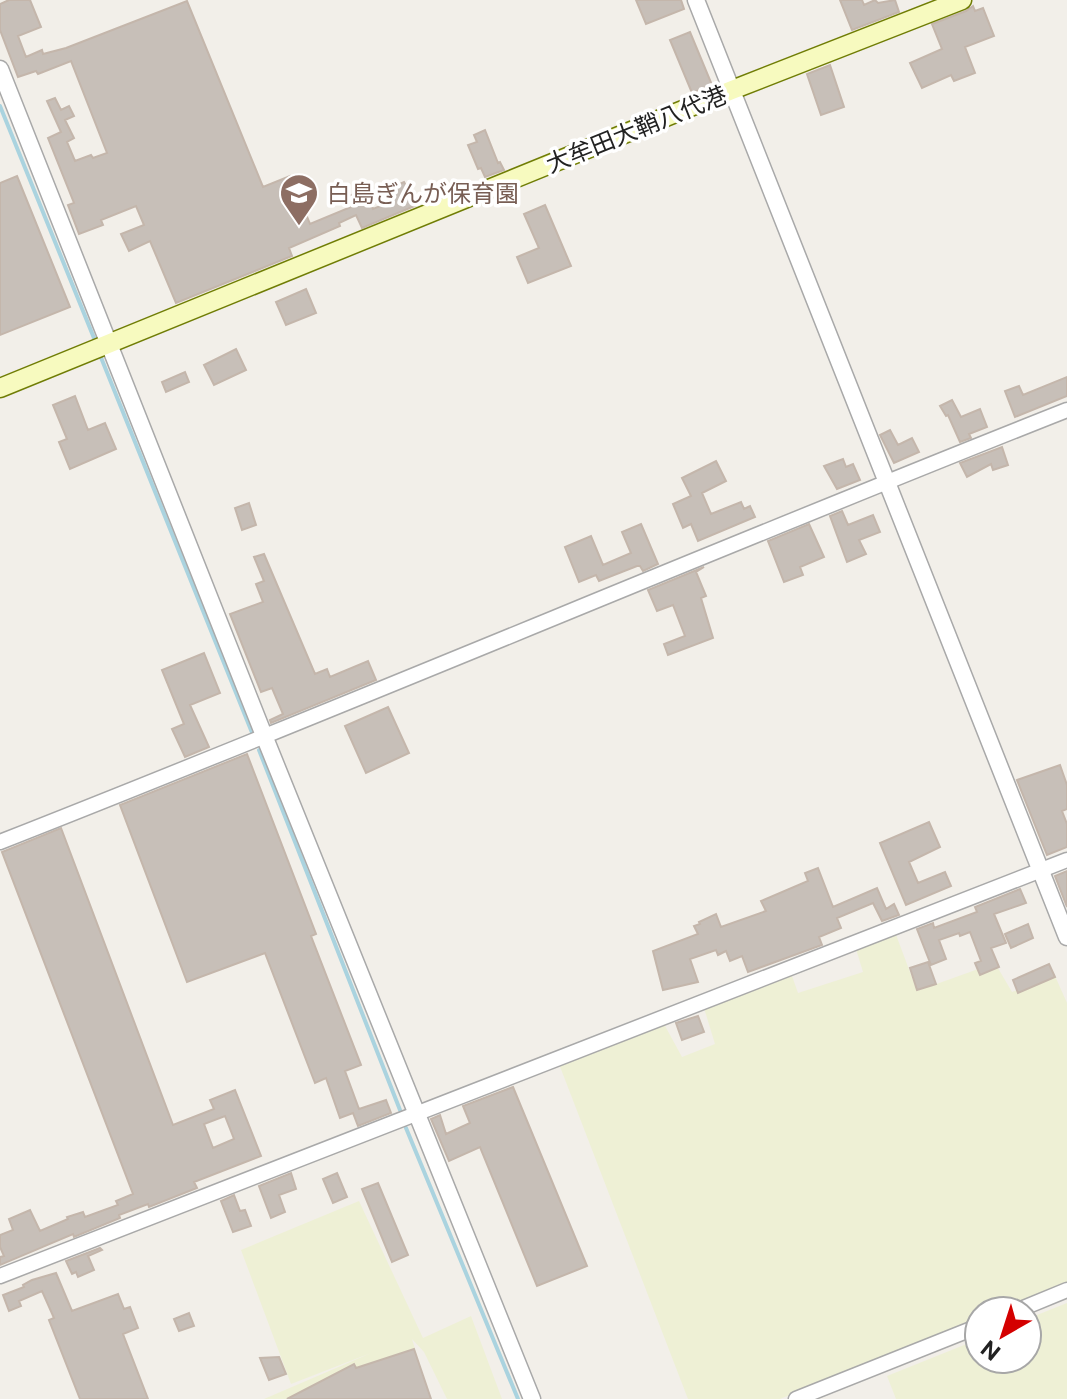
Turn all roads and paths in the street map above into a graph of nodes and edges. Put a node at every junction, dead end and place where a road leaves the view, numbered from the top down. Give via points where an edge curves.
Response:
1 (696, 0) edge
2 (962, 0) edge
3 (0, 69) edge
4 (732, 90) junction
5 (109, 342) junction
6 (0, 388) edge
7 (1067, 410) edge
8 (888, 481) junction
9 (265, 738) junction
10 (0, 842) edge
11 (1067, 860) edge
12 (1041, 871) junction
13 (1067, 937) edge
14 (418, 1113) junction
15 (0, 1276) edge
16 (1067, 1290) edge
17 (1043, 1300) edge
18 (963, 1332) edge
19 (532, 1399) edge
20 (796, 1399) edge

1 - 4 street
2 - 4 main road, 大牟田大鞘八代港
3 - 5 street
4 - 5 main road, 大牟田大鞘八代港
4 - 8 street
5 - 6 main road, 大牟田大鞘八代港
5 - 9 street
7 - 8 street
8 - 9 street
8 - 12 street
9 - 10 street
9 - 14 street
11 - 12 street
12 - 13 street
12 - 14 street
14 - 15 street
14 - 19 street
16 - 17 street
18 - 20 street

